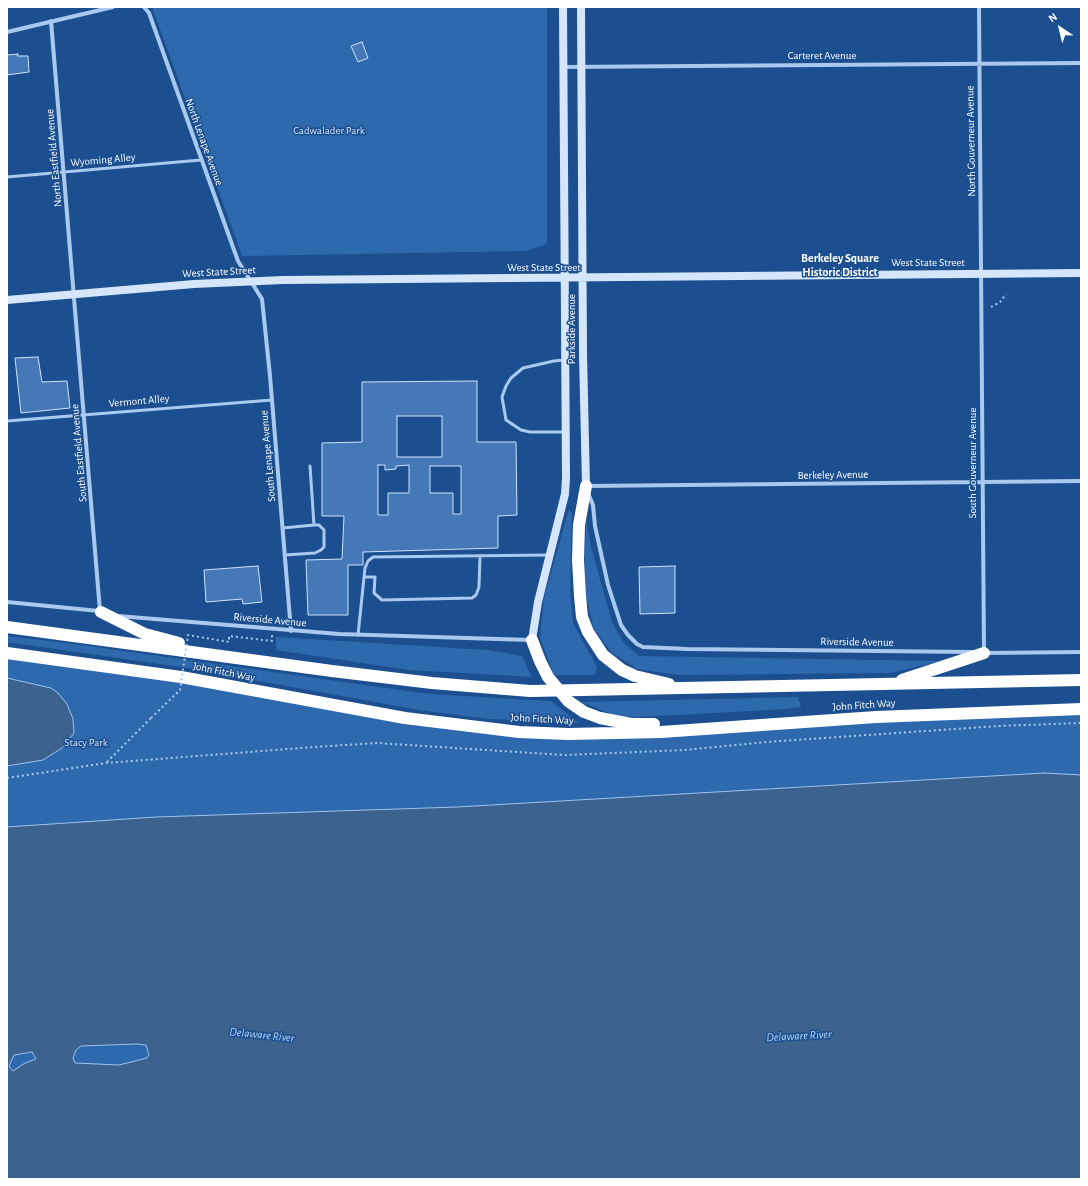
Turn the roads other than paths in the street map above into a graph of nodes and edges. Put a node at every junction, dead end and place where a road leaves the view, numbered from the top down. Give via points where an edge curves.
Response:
1 (113, 7) edge
2 (144, 7) edge
3 (564, 7) edge
4 (581, 7) edge
5 (979, 7) edge
6 (51, 21) junction
7 (7, 32) edge
8 (1081, 63) edge
9 (979, 64) junction
10 (564, 67) junction
11 (582, 67) junction
12 (201, 160) junction
13 (65, 172) junction
14 (7, 177) edge
15 (1081, 273) edge
16 (981, 274) junction
17 (565, 279) junction
18 (583, 279) junction
19 (252, 281) junction
20 (73, 294) junction
21 (7, 300) edge
22 (566, 360) junction
23 (272, 400) junction
24 (85, 415) junction
25 (7, 421) edge
26 (566, 432) junction
27 (310, 466) dead end
28 (1081, 481) edge
29 (982, 482) junction
30 (586, 486) junction
31 (314, 524) junction
32 (283, 528) junction
33 (285, 555) junction
34 (549, 555) junction
35 (480, 556) junction
36 (364, 577) junction
37 (7, 602) edge
38 (100, 612) junction
39 (7, 627) edge
40 (291, 631) junction
41 (358, 635) junction
42 (532, 640) junction
43 (634, 642) joint
44 (984, 652) junction
45 (1081, 652) edge
46 (7, 653) edge
47 (242, 658) junction
48 (1081, 680) edge
49 (887, 685) junction
50 (685, 689) junction
51 (1081, 709) edge
52 (757, 726) junction

1 - 6 street
2 - 12 street, North Lenape Avenue via 149,12
3 - 10 main road, Parkside Avenue
4 - 11 main road, Parkside Avenue
5 - 9 street, North Gouverneur Avenue
6 - 7 street
6 - 13 street, North Eastfield Avenue
8 - 9 street, Carteret Avenue
9 - 11 street, Carteret Avenue
9 - 16 street, North Gouverneur Avenue
10 - 11 street, Carteret Avenue
10 - 17 main road, Parkside Avenue
11 - 18 main road, Parkside Avenue
12 - 13 lane, Wyoming Alley
12 - 19 street, North Lenape Avenue via 238,261
13 - 14 lane, Wyoming Alley
13 - 20 street, North Eastfield Avenue
15 - 16 main road, West State Street
16 - 18 main road, West State Street
16 - 29 street, South Gouverneur Avenue
17 - 18 main road, West State Street
17 - 19 main road, West State Street
17 - 22 main road, Parkside Avenue
18 - 30 main road, Parkside Avenue
19 - 20 main road, West State Street
19 - 23 street, South Lenape Avenue via 262,299
20 - 21 main road, West State Street
20 - 24 street, South Eastfield Avenue
22 - 26 main road, Parkside Avenue
22 - 26 lane via 523,368 506,386 502,397 506,420 520,430
23 - 24 lane, Vermont Alley
23 - 32 street, South Lenape Avenue
24 - 25 lane, Vermont Alley
24 - 38 street, South Eastfield Avenue
26 - 34 main road, Parkside Avenue via 565,494
27 - 31 lane
28 - 29 street, Berkeley Avenue
29 - 30 street, Berkeley Avenue
29 - 44 street, South Gouverneur Avenue
30 - 43 street, Parkside Avenue via 593,505 608,585 621,625
30 - 50 highway via 579,525 578,560 580,603 588,632 603,655 622,670
31 - 32 lane
31 - 33 lane via 320,525 324,530 324,547 315,553
32 - 33 street, South Lenape Avenue
33 - 40 street, South Lenape Avenue
34 - 35 lane
34 - 42 main road, Parkside Avenue
35 - 36 lane via 373,556 368,561
35 - 36 lane via 479,587 472,598 382,600 374,593 375,577
36 - 41 lane
37 - 38 street, Riverside Avenue
38 - 40 street, Riverside Avenue
38 - 47 highway via 145,634
39 - 47 highway, John Fitch Way
40 - 41 street, Riverside Avenue
41 - 42 street, Riverside Avenue
42 - 52 highway via 548,677 568,701 584,712 631,724
43 - 44 street, Riverside Avenue via 643,647 687,649
44 - 45 street, Riverside Avenue
44 - 49 highway
46 - 52 highway, John Fitch Way via 181,677 405,718 504,731 568,734
47 - 50 highway, John Fitch Way, bridge via 432,683 530,691
48 - 49 highway, John Fitch Way
49 - 50 highway, John Fitch Way
51 - 52 highway, John Fitch Way via 876,717

